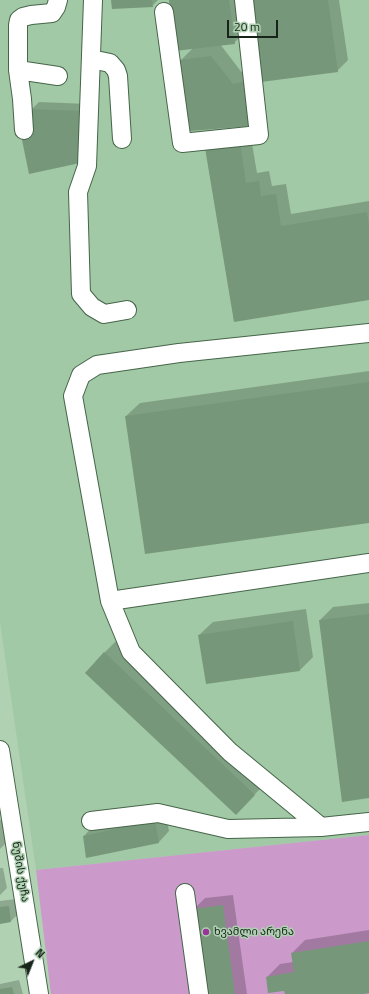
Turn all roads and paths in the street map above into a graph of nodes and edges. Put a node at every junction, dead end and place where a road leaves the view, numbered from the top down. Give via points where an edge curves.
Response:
1 (58, 0) edge
2 (93, 0) edge
3 (244, 0) edge
4 (164, 12) dead end
5 (91, 59) junction
6 (18, 70) junction
7 (58, 76) dead end
8 (24, 130) dead end
9 (122, 139) dead end
10 (127, 310) dead end
11 (369, 333) edge
12 (369, 563) edge
13 (110, 601) junction
14 (0, 750) edge
15 (91, 821) dead end
16 (369, 822) edge
17 (321, 827) junction
18 (185, 893) dead end
19 (39, 994) edge
20 (199, 994) edge

1 - 6 street via 52,13 31,15 19,20
2 - 5 street
3 - 4 street via 259,135 182,143
5 - 9 street via 110,63 116,70
5 - 10 street via 87,166 78,192 81,294 92,307 104,314
6 - 7 street
6 - 8 street
11 - 13 street via 179,353 97,365 81,375 73,396
12 - 13 street
13 - 17 street via 131,652 230,752
14 - 19 street, ნუშის ქუჩა
15 - 17 street via 158,813 228,829
16 - 17 street
18 - 20 street

